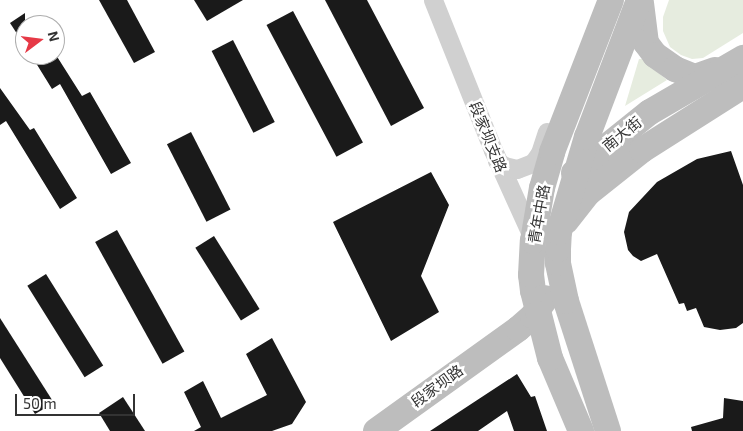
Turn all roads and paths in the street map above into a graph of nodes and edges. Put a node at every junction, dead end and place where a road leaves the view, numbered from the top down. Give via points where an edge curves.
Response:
1 (433, 0) edge
2 (597, 0) edge
3 (610, 0) edge
4 (640, 0) edge
5 (739, 70) edge
6 (497, 161) junction
7 (575, 172) junction
8 (560, 232) junction
9 (533, 241) junction
10 (558, 263) junction
11 (531, 275) junction
12 (499, 342) junction
13 (376, 431) edge
14 (582, 431) edge
15 (608, 431) edge

1 - 6 street, 段家坝支路
2 - 6 street via 540,153 533,163 517,169
3 - 9 main road, 青年中路 via 552,152
4 - 5 main road via 646,43 655,55 674,69 695,77
4 - 7 main road, 青年中路
5 - 7 main road, 南大街 via 650,112
5 - 8 main road, 南大街 via 588,193
6 - 9 street, 段家坝支路
7 - 8 main road, 青年中路
7 - 9 main road, 南大街 via 546,208
8 - 10 main road, 青年中路
9 - 10 street, 段家坝支路
9 - 11 main road, 青年中路
10 - 12 main road, 段家坝路 via 549,294 533,316
10 - 15 main road, 青年中路 via 577,338
11 - 12 main road, 段家坝路 via 516,318
11 - 14 main road, 青年中路 via 550,358
12 - 13 main road, 段家坝路

